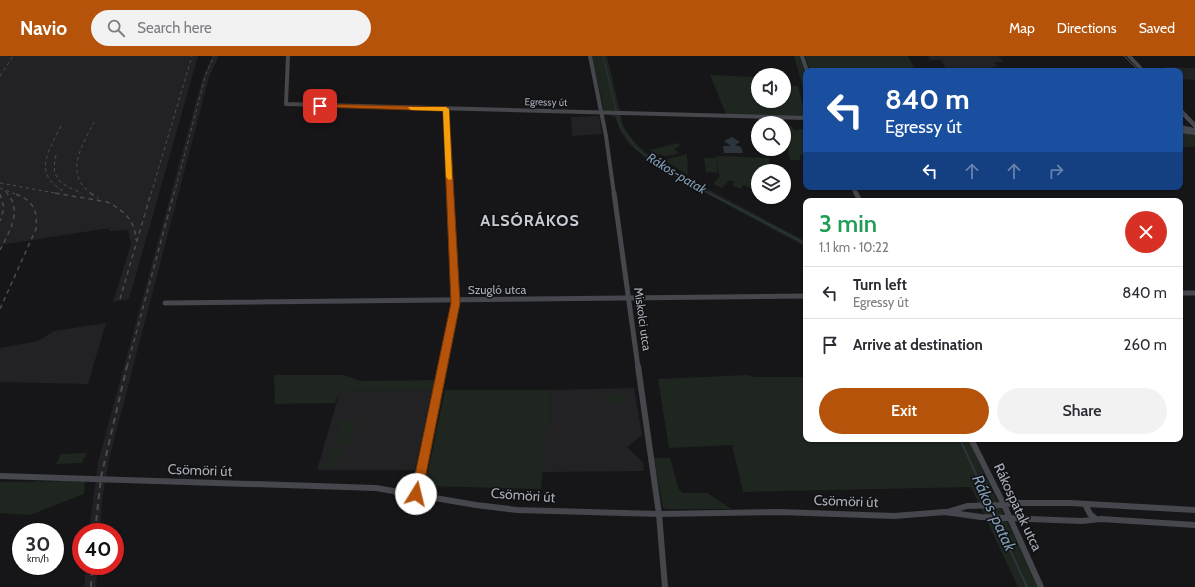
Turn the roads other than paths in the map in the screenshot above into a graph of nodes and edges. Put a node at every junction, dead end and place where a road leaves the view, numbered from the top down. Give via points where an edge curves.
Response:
1 (288, 56) edge
2 (590, 56) edge
3 (802, 56) edge
4 (1129, 56) edge
5 (806, 68) edge
6 (1140, 68) edge
7 (446, 109) junction
8 (602, 113) junction
9 (1183, 113) edge
10 (803, 118) edge
11 (1195, 125) edge
12 (1183, 128) edge
13 (1195, 130) edge
14 (1183, 131) edge
15 (1195, 133) edge
16 (1183, 293) edge
17 (1195, 293) edge
18 (803, 296) edge
19 (628, 298) junction
20 (456, 299) junction
21 (165, 303) dead end
22 (972, 442) edge
23 (0, 476) edge
24 (416, 494) junction
25 (1085, 504) junction
26 (1004, 505) junction
27 (1195, 510) edge
28 (413, 511) dead end
29 (945, 512) junction
30 (659, 514) junction
31 (1007, 518) junction
32 (1096, 520) junction
33 (1082, 521) junction
34 (1195, 525) edge
35 (665, 587) edge
36 (1041, 587) edge

1 - 7 street, Egressy út via 286,104
2 - 8 street, Miskolci utca
3 - 5 street
4 - 6 street
7 - 8 street, Egressy út
7 - 20 street
8 - 10 street, Egressy út
8 - 19 street, Miskolci utca
9 - 11 street
12 - 13 street
14 - 15 street
16 - 17 street
18 - 19 street, Szugló utca
19 - 20 street, Szugló utca
19 - 30 street, Miskolci utca
20 - 21 street, Szugló utca
20 - 24 street
22 - 26 street, Rákospatak utca
23 - 24 street, Csömöri út via 376,488
24 - 28 street
24 - 30 street, Csömöri út via 517,510
25 - 26 street, Csömöri út
25 - 27 street, Csömöri út
25 - 32 street
25 - 33 street via 1086,512
26 - 29 street, Csömöri út via 967,506
26 - 31 street, Rákospatak utca
29 - 30 street, Csömöri út via 894,516 780,512
29 - 31 street, Csömöri út
30 - 35 street, Miskolci utca
31 - 33 street, Csömöri út
31 - 36 street, Rákospatak utca
32 - 33 street, Csömöri út
32 - 34 street, Csömöri út

